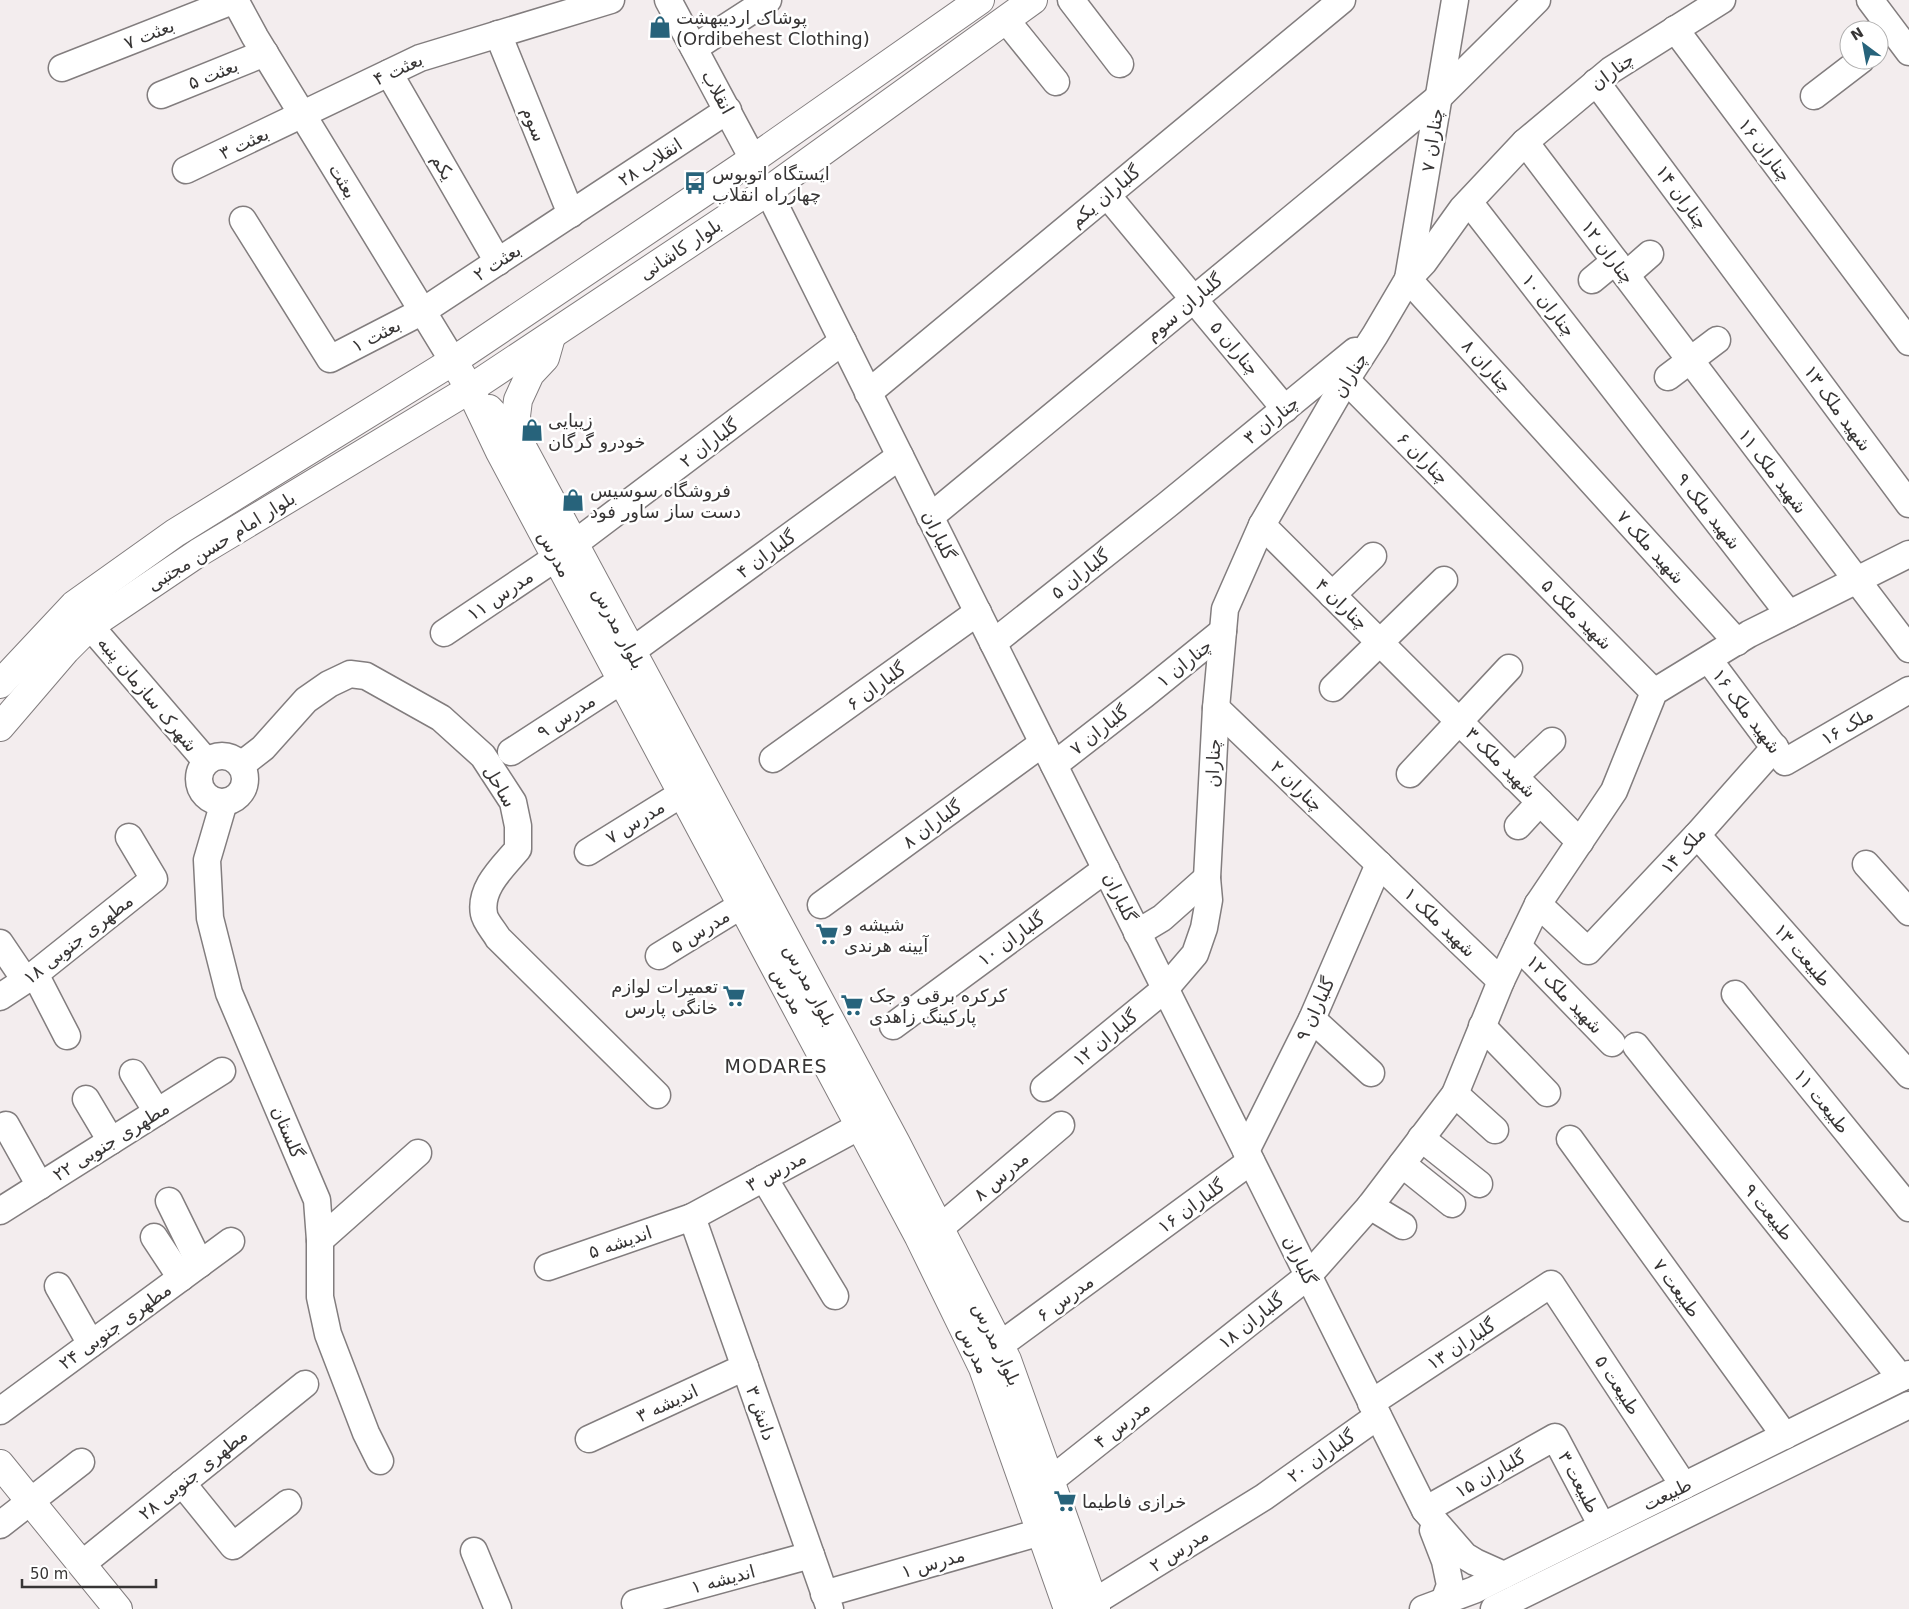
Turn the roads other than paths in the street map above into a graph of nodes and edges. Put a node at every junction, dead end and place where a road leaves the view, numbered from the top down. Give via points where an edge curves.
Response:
1 (235, 0) edge
2 (611, 0) edge
3 (668, 0) edge
4 (768, 0) edge
5 (980, 0) edge
6 (1033, 0) edge
7 (1071, 0) edge
8 (1342, 0) edge
9 (1455, 0) edge
10 (1537, 0) edge
11 (1722, 0) edge
12 (1870, 0) edge
13 (1006, 20) junction
14 (1675, 30) junction
15 (498, 34) junction
16 (1894, 44) edge
17 (694, 48) junction
18 (265, 53) junction
19 (1120, 64) dead end
20 (62, 68) dead end
21 (1848, 70) edge
22 (389, 73) junction
23 (1056, 82) dead end
24 (1596, 82) junction
25 (161, 95) dead end
26 (1814, 96) dead end
27 (1439, 97) junction
28 (728, 110) junction
29 (303, 115) junction
30 (1525, 142) junction
31 (753, 159) junction
32 (186, 170) dead end
33 (768, 191) junction
34 (1107, 195) junction
35 (1469, 202) junction
36 (571, 214) junction
37 (243, 220) dead end
38 (1650, 254) dead end
39 (498, 262) junction
40 (1620, 268) junction
41 (1408, 279) junction
42 (1592, 280) dead end
43 (1194, 299) junction
44 (423, 311) junction
45 (1767, 312) joint
46 (551, 335) junction
47 (1375, 335) junction
48 (1717, 340) dead end
49 (843, 341) junction
50 (1909, 342) edge
51 (453, 361) junction
52 (1690, 361) junction
53 (1668, 377) dead end
54 (1346, 380) junction
55 (470, 389) junction
56 (868, 392) junction
57 (1285, 408) junction
58 (1629, 408) joint
59 (519, 441) junction
60 (1565, 452) joint
61 (900, 456) junction
62 (290, 462) junction
63 (307, 487) junction
64 (1909, 504) edge
65 (1167, 505) joint
66 (930, 517) junction
67 (1262, 525) junction
68 (1500, 536) joint
69 (566, 551) junction
70 (1909, 554) edge
71 (1373, 556) dead end
72 (1444, 580) dead end
73 (1856, 580) junction
74 (1332, 595) junction
75 (978, 612) junction
76 (1789, 614) junction
77 (90, 626) junction
78 (1223, 631) junction
79 (444, 633) dead end
80 (1380, 641) junction
81 (1737, 642) junction
82 (993, 643) junction
83 (1909, 649) edge
84 (632, 651) junction
85 (1709, 660) junction
86 (1509, 668) dead end
87 (622, 680) junction
88 (0, 684) edge
89 (1421, 684) joint
90 (1333, 688) dead end
91 (1909, 690) edge
92 (1654, 692) junction
93 (1144, 695) joint
94 (1216, 708) junction
95 (1460, 721) junction
96 (0, 727) edge
97 (1552, 741) dead end
98 (510, 752) dead end
99 (1048, 754) junction
100 (1780, 755) junction
101 (773, 759) dead end
102 (206, 762) junction
103 (241, 765) junction
104 (1410, 774) dead end
105 (1514, 777) junction
106 (682, 793) junction
107 (224, 802) junction
108 (1540, 802) junction
109 (1518, 826) dead end
110 (1697, 835) junction
111 (129, 837) dead end
112 (1580, 842) junction
113 (588, 852) dead end
114 (1379, 864) junction
115 (1866, 864) dead end
116 (1106, 869) junction
117 (1207, 878) junction
118 (1538, 904) junction
119 (742, 905) junction
120 (821, 905) dead end
121 (1909, 912) edge
122 (1138, 933) junction
123 (0, 943) edge
124 (1518, 946) junction
125 (659, 956) dead end
126 (30, 977) junction
127 (1501, 981) junction
128 (1165, 989) junction
129 (1735, 994) dead end
130 (0, 997) edge
131 (1312, 1019) junction
132 (893, 1026) dead end
133 (1482, 1026) junction
134 (67, 1036) dead end
135 (827, 1040) junction
136 (1624, 1045) joint
137 (222, 1071) dead end
138 (1371, 1072) dead end
139 (133, 1073) dead end
140 (1909, 1075) edge
141 (1044, 1088) dead end
142 (1547, 1093) dead end
143 (1454, 1094) junction
144 (657, 1095) dead end
145 (86, 1099) dead end
146 (157, 1112) junction
147 (6, 1125) dead end
148 (1061, 1125) dead end
149 (860, 1126) junction
150 (1495, 1130) dead end
151 (1421, 1138) junction
152 (1570, 1139) dead end
153 (111, 1141) junction
154 (418, 1153) dead end
155 (1248, 1156) junction
156 (1402, 1164) junction
157 (764, 1178) junction
158 (1479, 1184) dead end
159 (40, 1186) junction
160 (169, 1201) dead end
161 (1452, 1204) dead end
162 (1370, 1206) junction
163 (1909, 1208) edge
164 (0, 1211) edge
165 (692, 1217) junction
166 (1402, 1226) dead end
167 (940, 1228) junction
168 (154, 1237) dead end
169 (320, 1240) junction
170 (231, 1241) dead end
171 (1130, 1251) joint
172 (548, 1267) dead end
173 (191, 1271) junction
174 (1308, 1276) junction
175 (1552, 1284) joint
176 (58, 1286) dead end
177 (835, 1296) dead end
178 (91, 1344) junction
179 (1000, 1345) junction
180 (744, 1367) junction
181 (1193, 1367) joint
182 (1905, 1376) edge
183 (305, 1384) dead end
184 (1909, 1405) edge
185 (1375, 1410) junction
186 (0, 1411) edge
187 (1784, 1436) junction
188 (1555, 1437) joint
189 (589, 1439) dead end
190 (380, 1460) dead end
191 (81, 1462) dead end
192 (0, 1464) edge
193 (1050, 1480) junction
194 (1694, 1480) junction
195 (182, 1483) junction
196 (1264, 1497) joint
197 (1718, 1498) junction
198 (30, 1501) junction
199 (288, 1503) dead end
200 (1425, 1510) junction
201 (0, 1525) edge
202 (1596, 1530) junction
203 (1042, 1532) junction
204 (474, 1551) dead end
205 (811, 1555) junction
206 (1601, 1556) junction
207 (82, 1564) junction
208 (1504, 1574) junction
209 (827, 1601) edge
210 (635, 1603) dead end
211 (1433, 1605) edge
212 (1095, 1606) edge
213 (115, 1608) edge
214 (498, 1609) edge
215 (1068, 1609) edge
216 (1494, 1609) edge

1 - 18 street, بعثت
1 - 20 street, ۷ بعثت
2 - 15 street, ۴ بعثت
3 - 17 street, انقلاب
4 - 17 street
5 - 31 main road, بلوار کاشانی
6 - 13 main road, بلوار کاشانی
7 - 19 street
8 - 34 street, گلباران یکم
9 - 27 street, چناران ۷
10 - 27 street, گلباران سوم
11 - 14 street, چناران
12 - 16 street
13 - 23 street
13 - 33 main road, بلوار کاشانی
14 - 24 street, چناران
14 - 50 street, چناران ۱۶
15 - 22 street, ۴ بعثت via 420,58
15 - 36 street, سوم
17 - 28 street, انقلاب
18 - 25 street, ۵ بعثت
18 - 29 street, بعثت
21 - 26 street
22 - 29 street, ۴ بعثت
22 - 39 street, یکم
24 - 30 street, چناران
24 - 45 street, چناران ۱۴
27 - 41 street, چناران ۷
27 - 43 street, گلباران سوم
28 - 31 street, انقلاب
28 - 36 street, ۲۸ انقلاب
29 - 32 street, ۳ بعثت
29 - 44 street, بعثت
30 - 35 street, چناران
30 - 40 street, چناران ۱۲
31 - 33 main road
31 - 51 main road, بلوار کاشانی
33 - 46 main road, بلوار کاشانی
33 - 49 street, گلباران
34 - 43 street, ۵ چناران
34 - 56 street, گلباران یکم
35 - 41 street, چناران
35 - 58 street, چناران ۱۰
36 - 39 street, ۲ بعثت
37 - 44 street, ۱ بعثت via 330,359
38 - 40 street
39 - 44 street, ۲ بعثت
40 - 42 street
40 - 52 street, چناران ۱۲
41 - 47 street, چناران
41 - 60 street, چناران ۸
43 - 57 street, ۵ چناران
43 - 66 street, گلباران سوم
44 - 51 street, بعثت
45 - 64 street, شهید ملک ۱۳
46 - 55 main road, بلوار کاشانی
46 - 59 main road via 545,358 530,374 518,400
47 - 54 street, چناران
47 - 57 street, چناران ۳
48 - 52 street
49 - 56 street, گلباران
49 - 69 street, گلباران ۲
51 - 55 main road
51 - 62 main road, بلوار امام حسن مجتبی
52 - 53 street
52 - 73 street, شهید ملک ۱۱
54 - 67 street, چناران
54 - 68 street, چناران ۶
55 - 59 main road, بلوار مدرس
55 - 63 main road, بلوار امام حسن مجتبی
55 - 69 main road, مدرس via 500,452
56 - 61 street, گلباران
57 - 65 street, چناران ۳
58 - 76 street, شهید ملک ۹
59 - 69 main road, بلوار مدرس
60 - 81 street, شهید ملک ۷
61 - 66 street, گلباران
61 - 84 street, گلباران ۴
62 - 63 main road
62 - 88 main road, بلوار امام حسن مجتبی via 175,533 74,605
63 - 77 main road, بلوار امام حسن مجتبی via 198,553
65 - 82 street, گلباران ۵
66 - 75 street, گلباران
67 - 74 street, ۴ چناران
67 - 78 street, چناران via 1225,609
68 - 92 street, شهید ملک ۵
69 - 79 street, مدرس ۱۱
69 - 84 main road, بلوار مدرس
69 - 87 main road, مدرس
70 - 73 street
71 - 74 street
72 - 80 street
73 - 76 street
73 - 83 street, شهید ملک ۱۱
74 - 80 street, ۴ چناران
75 - 82 street, گلباران
75 - 101 street, گلباران ۶
76 - 81 street
77 - 96 main road, بلوار امام حسن مجتبی
77 - 102 street, شهرک سازمان پنبه
78 - 93 street, چناران ۱
78 - 94 street, چناران
80 - 89 street, ۴ چناران
80 - 90 street
81 - 85 street
82 - 99 street, گلباران
84 - 135 main road, بلوار مدرس
85 - 92 street
85 - 100 street, شهید ملک ۱۶
86 - 95 street
87 - 98 street, مدرس ۹
87 - 106 main road, مدرس
89 - 95 street, ۳ شهید ملک
91 - 100 street, ملک ۱۶
92 - 112 street, گلباران ۱۸ via 1614,792
93 - 99 street, ۷ گلباران
94 - 114 street, ۲ چناران
94 - 117 street, چناران
95 - 104 street
95 - 105 street, ۳ شهید ملک
97 - 105 street
99 - 116 street, گلباران
99 - 120 street, گلباران ۸
100 - 110 street, ملک ۱۴
102 - 103 street via 226,755
102 - 107 street via 200,770 199,786 210,799
103 - 107 street via 246,778 244,786 238,796
103 - 144 street, ساحل via 264,748 306,700 350,674 366,676 441,718 483,756 513,802 518,849 484,896 484,915 498,938
105 - 108 street, ۳ شهید ملک
106 - 113 street, مدرس ۷
106 - 119 main road, مدرس
107 - 169 street, گلستان via 207,860 210,918 229,993 316,1200
108 - 109 street
108 - 112 street, ۳ شهید ملک
110 - 118 street, ملک ۱۴ via 1588,951
110 - 140 street, طبیعت ۱۳
111 - 126 street, ۱۸ مطهری جنوبی via 154,879
112 - 118 street, گلباران ۱۸
114 - 127 street, ۱ شهید ملک
114 - 131 street, ۹ گلباران
115 - 121 street
116 - 122 street, گلباران
116 - 132 street, گلباران ۱۰
117 - 122 street via 1177,906
117 - 128 street, چناران via 1209,900 1195,954
118 - 124 street, گلباران ۱۸
119 - 125 street, مدرس ۵
119 - 135 main road, مدرس
122 - 128 street, گلباران
123 - 126 street
124 - 127 street, گلباران ۱۸
124 - 136 street, ۱۲ شهید ملک
126 - 130 street, ۱۸ مطهری جنوبی
126 - 134 street
127 - 133 street, گلباران ۱۸
128 - 141 street, گلباران ۱۲
128 - 155 street, گلباران
129 - 163 street, طبیعت ۱۱
131 - 138 street
131 - 155 street, ۹ گلباران
133 - 142 street
133 - 143 street, گلباران ۱۸
135 - 149 main road, مدرس
135 - 167 main road, بلوار مدرس
136 - 182 street, طبیعت ۹
137 - 146 street, مطهری جنوبی ۲۲
139 - 146 street
143 - 150 street
143 - 151 street, گلباران ۱۸
145 - 153 street
146 - 153 street, مطهری جنوبی ۲۲
147 - 159 street
148 - 167 street, مدرس ۸
149 - 157 street, مدرس ۳
149 - 203 main road, مدرس via 983,1368
151 - 156 street, گلباران ۱۸
151 - 158 street
152 - 187 street, طبیعت ۷
153 - 159 street, مطهری جنوبی ۲۲
154 - 169 street
155 - 171 street, گلباران ۱۶
155 - 174 street, گلباران
156 - 161 street
156 - 162 street, گلباران ۱۸
157 - 165 street, مدرس ۳
157 - 177 street
159 - 164 street, مطهری جنوبی ۲۲
160 - 173 street
162 - 166 street
162 - 174 street, گلباران ۱۸
165 - 172 street, اندیشه ۵
165 - 180 street, دانش ۳
167 - 179 main road, بلوار مدرس
168 - 173 street
169 - 190 street, گلستان via 320,1297 328,1334 366,1433
170 - 173 street, مطهری جنوبی ۲۴
171 - 179 street, مدرس ۶
173 - 178 street, مطهری جنوبی ۲۴
174 - 181 street, گلباران ۱۸
174 - 185 street, گلباران
175 - 185 street, ۱۳ گلباران
175 - 194 street, ۵ طبیعت
176 - 178 street
178 - 186 street, مطهری جنوبی ۲۴
179 - 193 main road, بلوار مدرس
180 - 189 street, اندیشه ۳
180 - 205 street, دانش ۳
181 - 193 street, مدرس ۴
182 - 187 street, طبیعت
183 - 195 street, ۲۸ مطهری جنوبی
184 - 197 street, طبیعت
185 - 196 street, گلباران ۲۰
185 - 200 street, گلباران
187 - 194 street, طبیعت
188 - 200 street, گلباران ۱۵
188 - 202 street, طبیعت ۳
191 - 198 street
192 - 198 main road
193 - 212 main road, بلوار مدرس
194 - 197 street, ۵ طبیعت
194 - 202 street, طبیعت
195 - 199 street via 233,1546
195 - 207 street, ۲۸ مطهری جنوبی
196 - 212 street, مدرس ۲
197 - 206 street, طبیعت
198 - 201 street
198 - 207 main road
200 - 208 street, گلباران via 1465,1556
200 - 211 street via 1445,1562 1450,1585
202 - 206 street, طبیعت ۳
202 - 208 street, طبیعت
203 - 209 street, مدرس ۱
203 - 215 main road, مدرس
204 - 214 street
205 - 209 street, دانش ۳
205 - 210 street, اندیشه ۱
206 - 216 street, طبیعت
207 - 213 main road
208 - 211 street, طبیعت via 1474,1590

